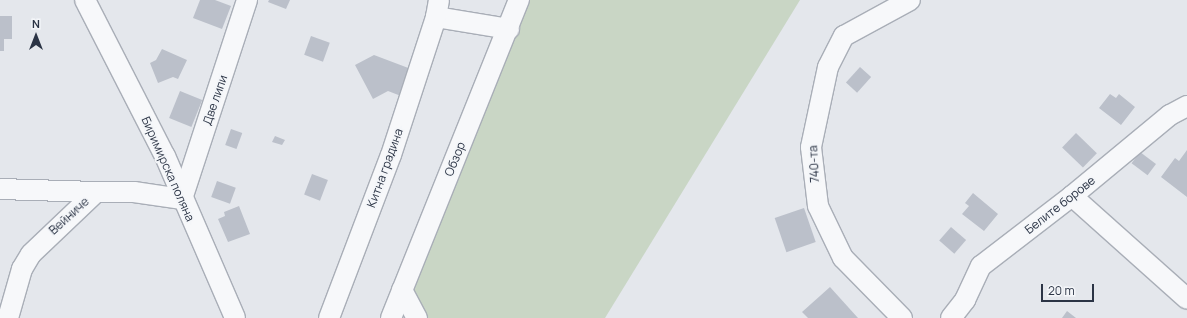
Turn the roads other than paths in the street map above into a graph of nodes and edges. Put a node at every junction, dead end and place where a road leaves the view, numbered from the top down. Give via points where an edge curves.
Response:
1 (85, 0) edge
2 (247, 0) edge
3 (519, 0) edge
4 (910, 0) edge
5 (437, 8) edge
6 (509, 30) junction
7 (1187, 106) edge
8 (0, 189) edge
9 (96, 192) junction
10 (1072, 196) junction
11 (182, 199) junction
12 (402, 290) junction
13 (1187, 299) edge
14 (8, 318) edge
15 (235, 318) edge
16 (329, 318) edge
17 (390, 318) edge
18 (417, 318) edge
19 (902, 318) edge
20 (952, 318) edge

1 - 11 street, Биримирска поляна via 165,156
2 - 11 street, Две липи
3 - 6 street, Обзор
4 - 19 street, 740-та via 844,36 828,67 811,147 818,206 843,258
5 - 6 street, Китна градина
5 - 16 street, Китна градина via 391,155
6 - 12 street, Обзор
7 - 10 street, Белите борове via 1170,115
8 - 9 street
9 - 11 street, Вейниче via 134,192
9 - 14 street, Вейниче via 32,254 22,269
10 - 13 street
10 - 20 street, Белите борове via 981,266 965,300
11 - 15 street, Биримирска поляна
12 - 17 street, Обзор
12 - 18 street

